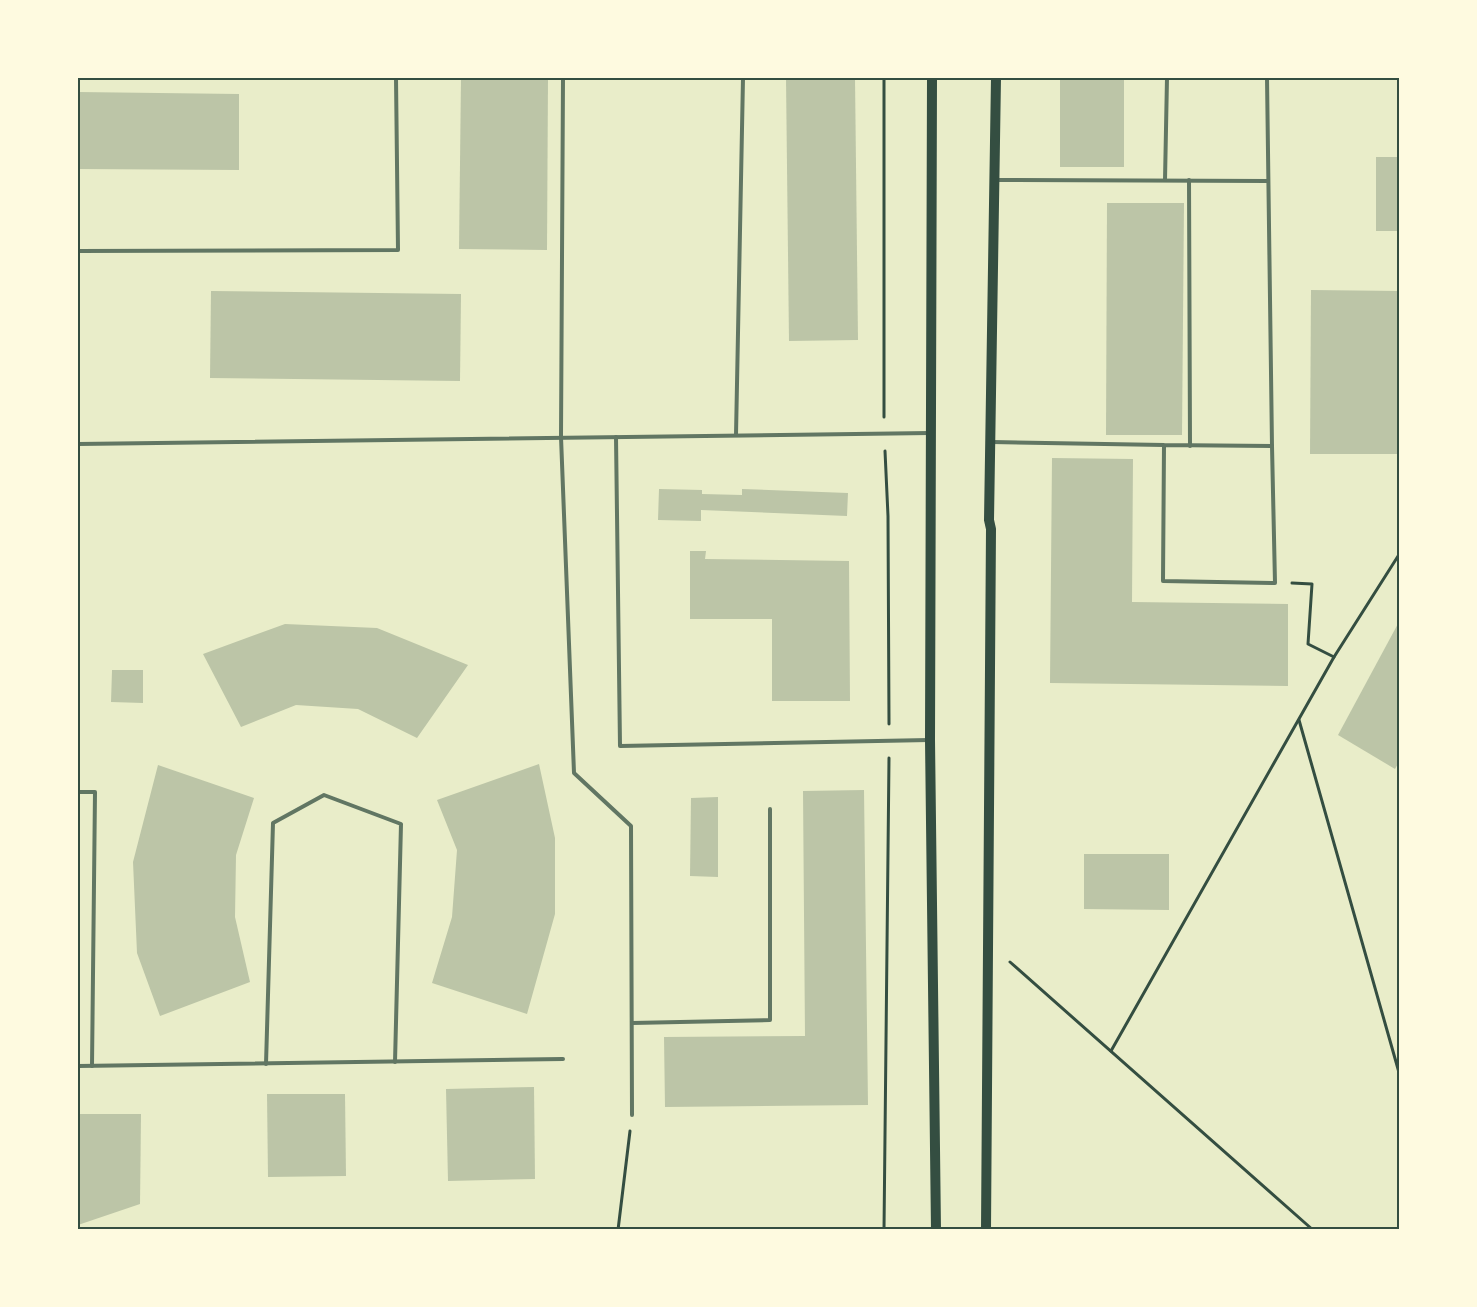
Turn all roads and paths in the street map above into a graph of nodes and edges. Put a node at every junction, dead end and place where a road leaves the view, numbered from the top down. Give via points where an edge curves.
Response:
1 (396, 78) edge
2 (563, 78) edge
3 (743, 78) edge
4 (884, 78) edge
5 (932, 78) edge
6 (996, 78) edge
7 (1167, 78) edge
8 (1267, 78) edge
9 (993, 180) junction
10 (1165, 180) junction
11 (1188, 180) junction
12 (1268, 181) junction
13 (78, 251) edge
14 (931, 433) junction
15 (884, 434) junction
16 (736, 435) junction
17 (561, 437) junction
18 (616, 437) junction
19 (992, 442) junction
20 (78, 444) edge
21 (1164, 445) junction
22 (1190, 446) junction
23 (1272, 446) junction
24 (1400, 553) edge
25 (1312, 584) dead end
26 (1334, 658) junction
27 (1298, 720) junction
28 (930, 740) junction
29 (889, 741) junction
30 (78, 792) edge
31 (770, 809) dead end
32 (1004, 957) dead end
33 (632, 1023) junction
34 (1111, 1051) junction
35 (563, 1059) dead end
36 (395, 1062) junction
37 (266, 1064) junction
38 (78, 1066) edge
39 (92, 1066) junction
40 (1400, 1076) edge
41 (632, 1115) joint
42 (618, 1230) edge
43 (884, 1230) edge
44 (936, 1230) edge
45 (986, 1230) edge
46 (1313, 1230) edge

1 - 13 lane via 398,250
2 - 17 lane
3 - 16 lane
4 - 15 path
5 - 14 main road
6 - 9 main road
7 - 10 lane
8 - 12 lane
9 - 10 lane
9 - 19 main road
10 - 11 lane
11 - 12 lane
11 - 22 lane
12 - 23 lane
14 - 15 lane
14 - 28 main road
15 - 16 lane
15 - 29 path via 888,516
16 - 18 lane
17 - 18 lane
17 - 20 lane
17 - 33 lane via 574,773 631,826
18 - 29 lane via 620,746
19 - 21 lane
19 - 45 main road
21 - 22 lane
21 - 23 lane via 1163,581 1275,583
22 - 23 lane
24 - 26 path
25 - 26 path via 1308,644
26 - 27 path
27 - 34 path
27 - 40 path
28 - 29 lane
28 - 44 main road
29 - 43 path
30 - 39 lane via 95,792
31 - 33 lane via 770,1020
32 - 34 path
33 - 41 lane
34 - 46 path
35 - 36 lane
36 - 37 lane
36 - 37 lane via 401,824 324,795 273,823
37 - 39 lane
38 - 39 lane
41 - 42 path

